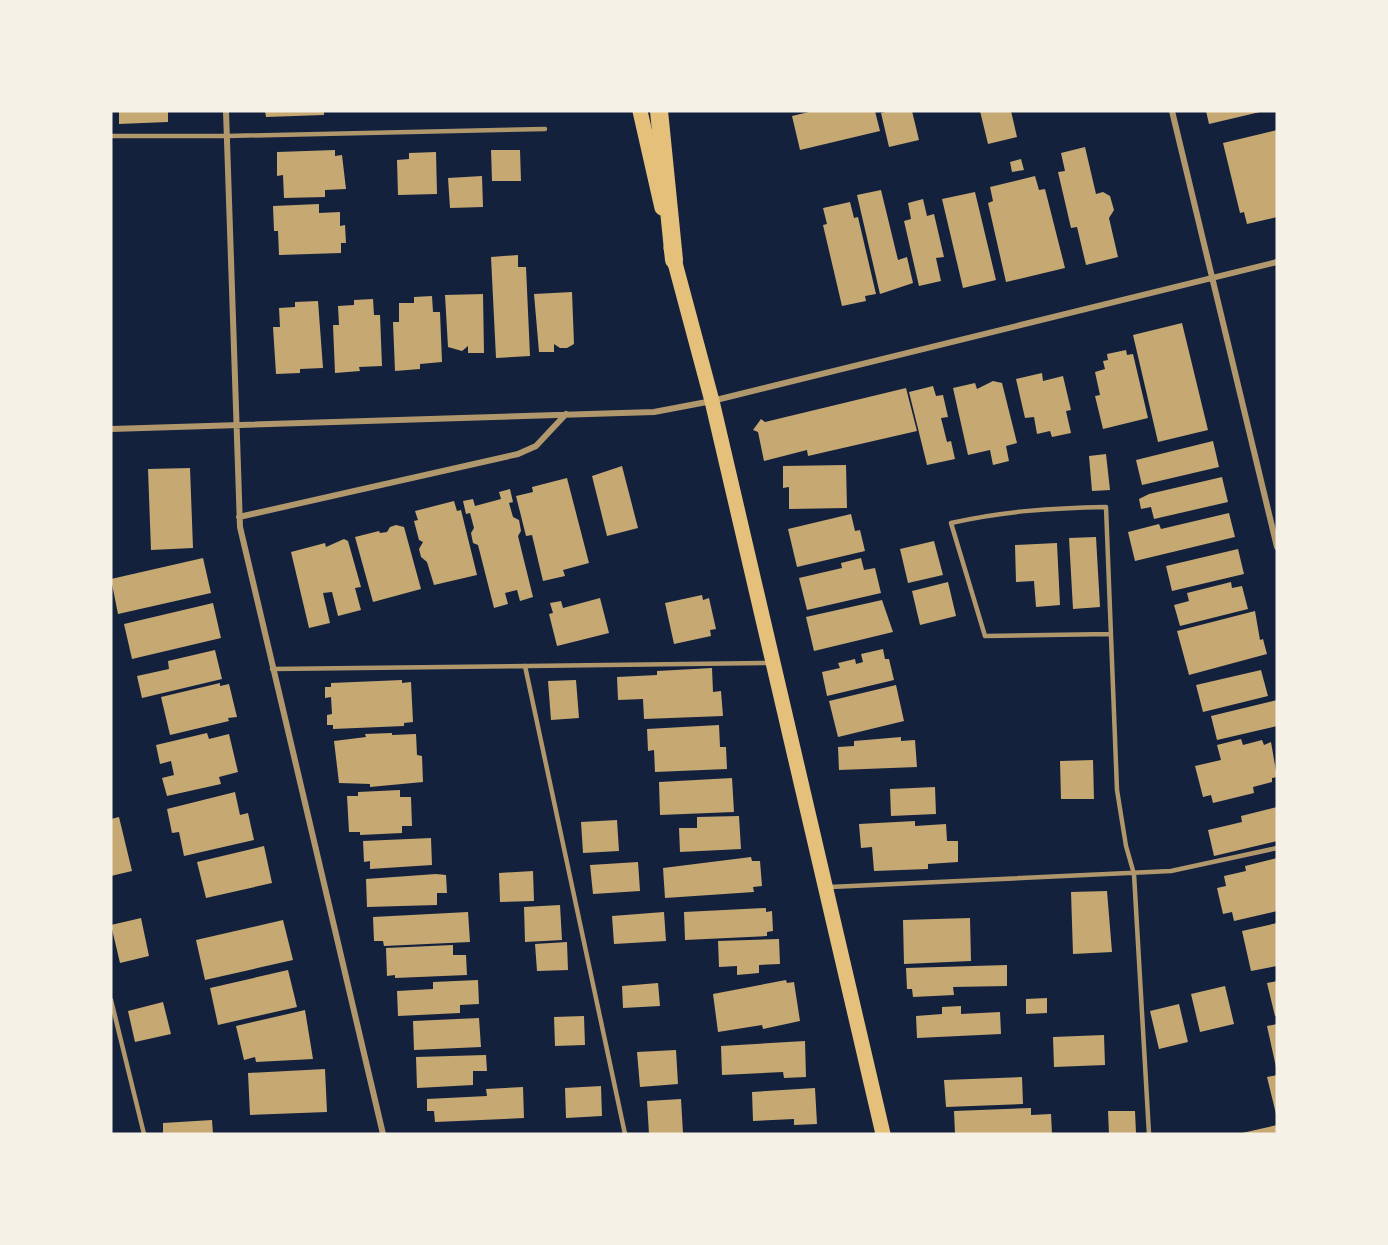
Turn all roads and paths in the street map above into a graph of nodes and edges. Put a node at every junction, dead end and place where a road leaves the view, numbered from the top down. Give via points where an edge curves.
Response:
1 (226, 111) edge
2 (640, 111) edge
3 (659, 111) edge
4 (1172, 111) edge
5 (545, 129) dead end
6 (111, 135) edge
7 (227, 136) junction
8 (674, 260) junction
9 (1277, 262) edge
10 (1212, 278) junction
11 (712, 402) junction
12 (566, 414) junction
13 (237, 423) junction
14 (111, 429) edge
15 (239, 517) junction
16 (1277, 547) edge
17 (1110, 634) junction
18 (773, 663) junction
19 (525, 666) junction
20 (272, 669) junction
21 (1277, 848) edge
22 (1134, 874) junction
23 (825, 887) junction
24 (111, 1000) edge
25 (144, 1134) edge
26 (383, 1134) edge
27 (625, 1134) edge
28 (883, 1134) edge
29 (1149, 1134) edge

1 - 7 street
2 - 8 main road
3 - 8 highway
4 - 10 street
5 - 7 lane
6 - 7 lane
7 - 13 street
8 - 11 main road
9 - 10 street
10 - 11 street
10 - 16 street
11 - 12 street via 654,412
11 - 18 main road
12 - 13 street
12 - 15 street via 536,446 518,454
13 - 14 street
13 - 15 street
15 - 20 street
17 - 17 lane via 1106,507 996,512 951,523 985,636
17 - 22 lane via 1119,807
18 - 19 lane
18 - 23 main road
19 - 20 lane
19 - 27 lane
20 - 26 street
21 - 22 lane via 1211,864
22 - 23 lane
22 - 29 lane
23 - 28 main road
24 - 25 lane

